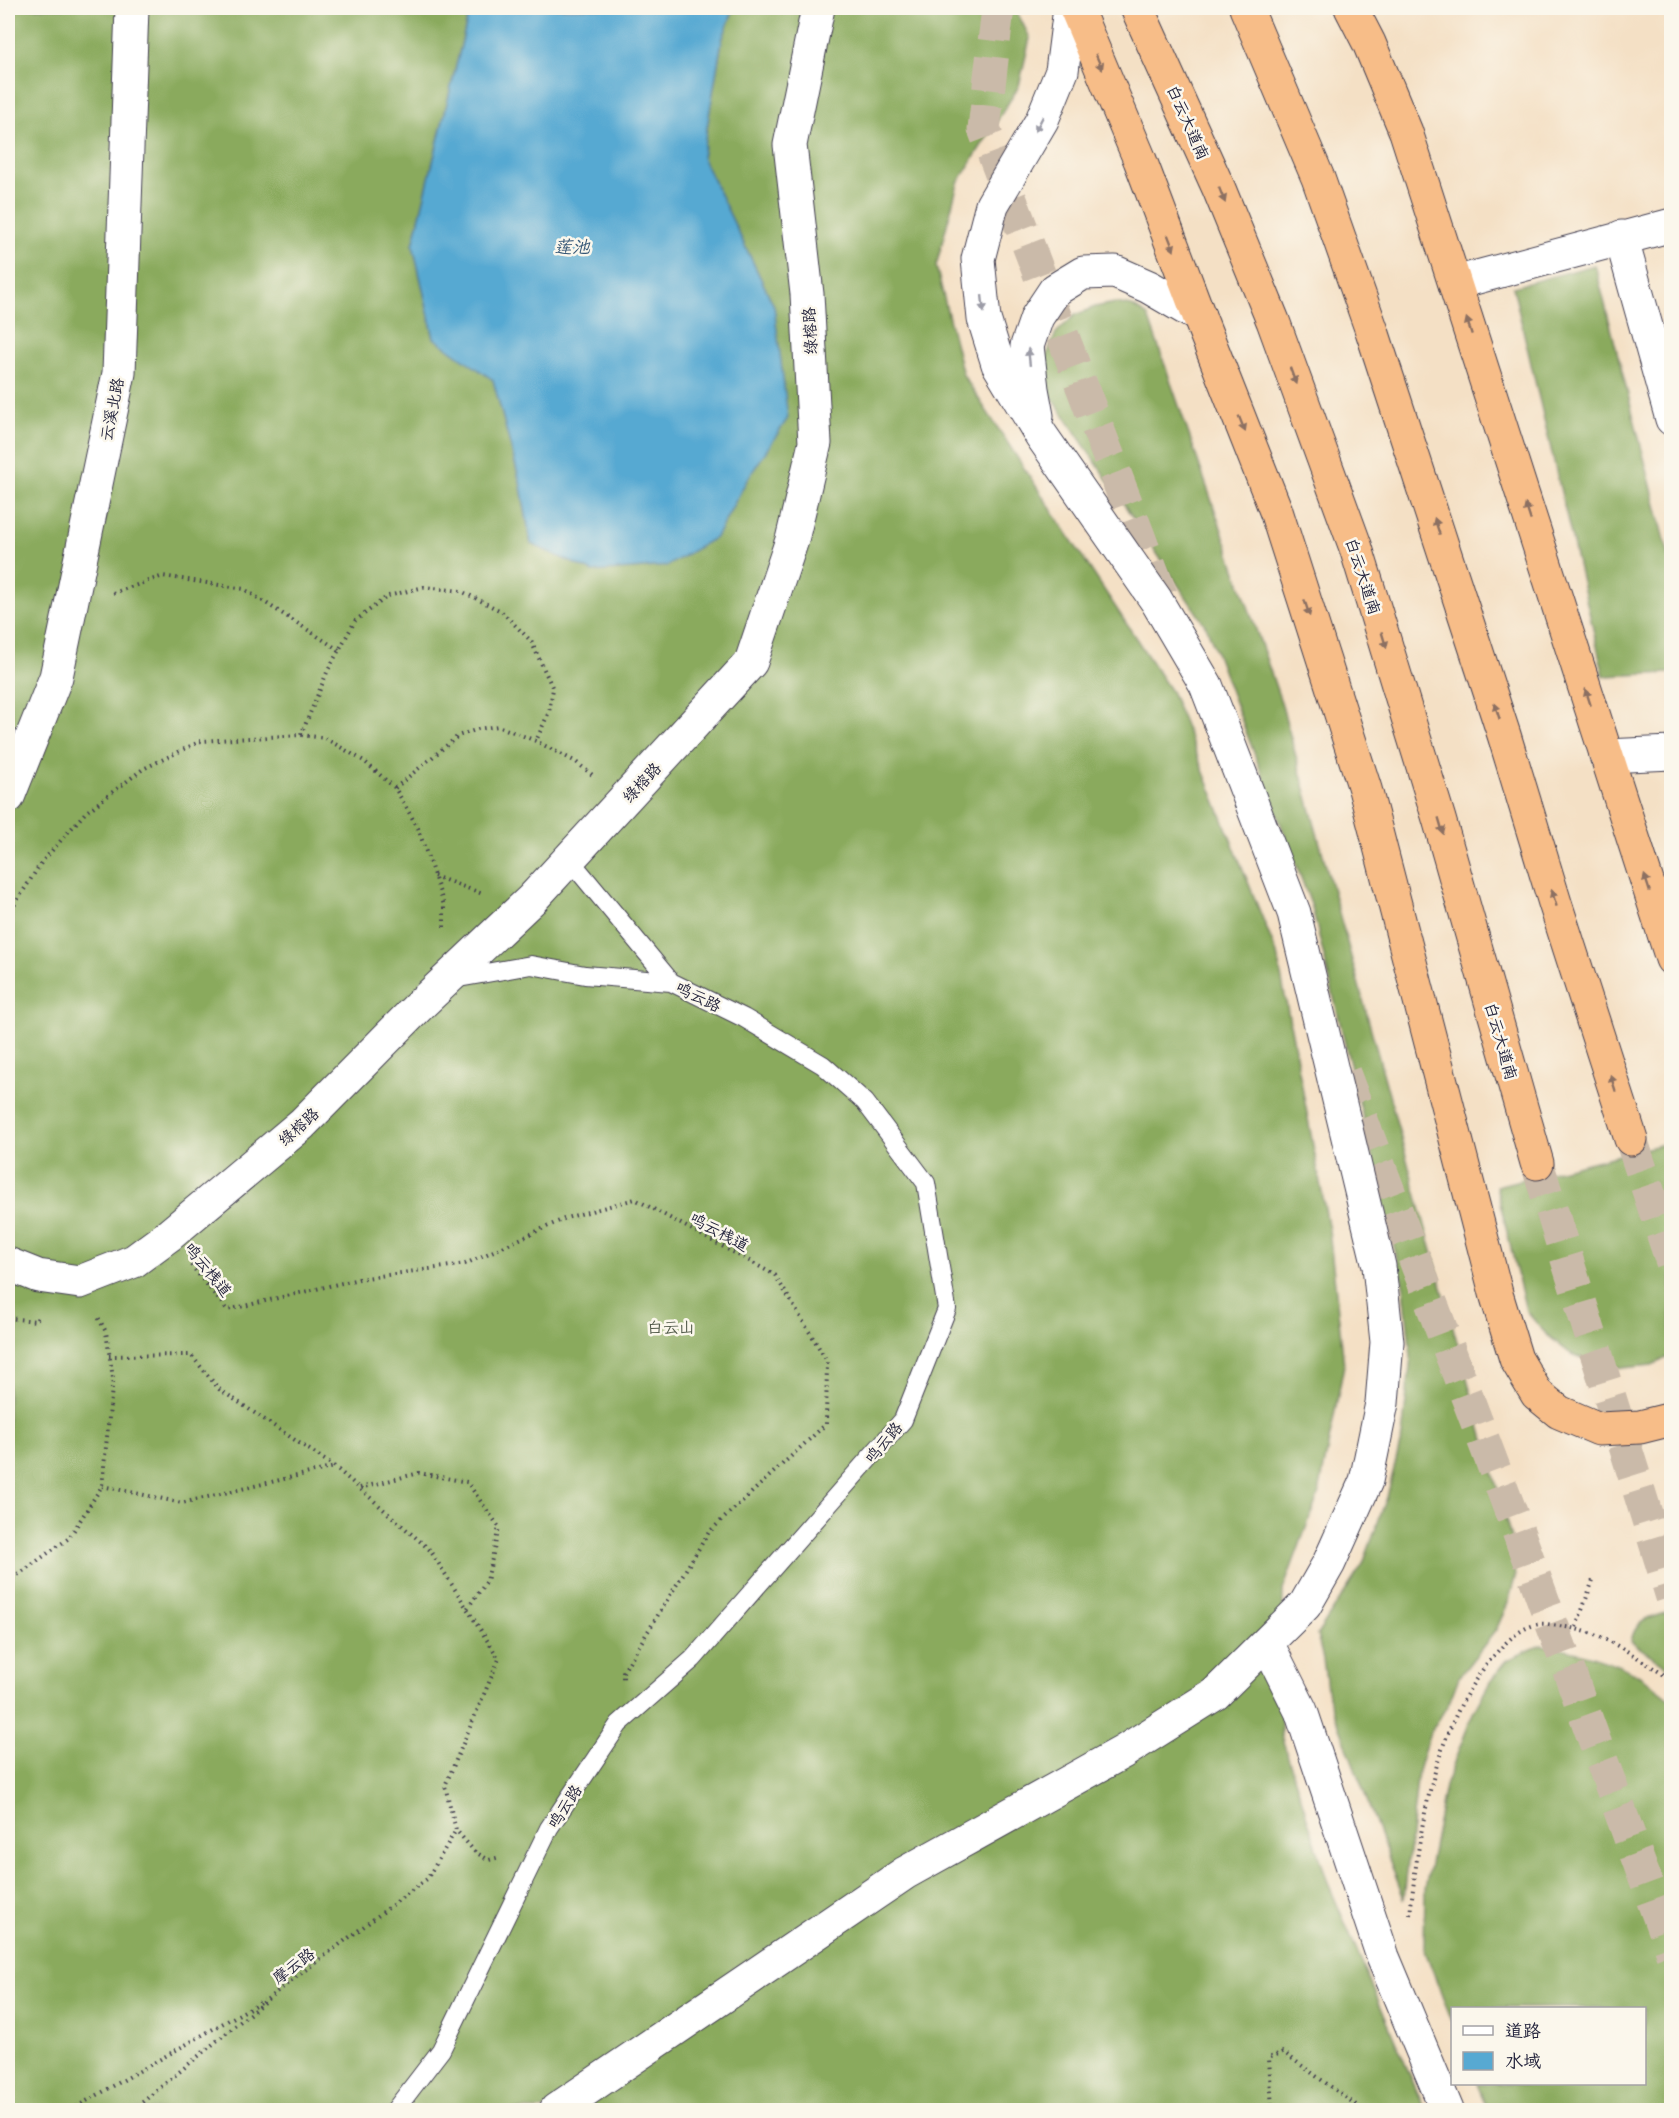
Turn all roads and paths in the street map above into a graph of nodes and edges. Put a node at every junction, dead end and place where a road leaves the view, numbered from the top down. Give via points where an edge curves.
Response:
1 (132, 8) edge
2 (202, 8) edge
3 (225, 8) edge
4 (818, 8) edge
5 (1070, 8) edge
6 (1076, 8) edge
7 (1137, 8) edge
8 (1246, 8) edge
9 (1351, 8) edge
10 (1671, 225) edge
11 (1621, 237) junction
12 (1455, 283) junction
13 (1199, 316) junction
14 (1671, 419) edge
15 (1041, 435) junction
16 (69, 613) junction
17 (339, 650) junction
18 (301, 735) junction
19 (537, 741) junction
20 (1671, 753) edge
21 (1606, 756) junction
22 (395, 788) junction
23 (8, 797) edge
24 (624, 800) junction
25 (569, 859) junction
26 (8, 915) edge
27 (1671, 959) edge
28 (445, 981) junction
29 (671, 982) junction
30 (1631, 1139) tunnel mouth
31 (1537, 1162) tunnel mouth
32 (168, 1236) junction
33 (8, 1264) edge
34 (80, 1282) junction
35 (109, 1356) junction
36 (1671, 1419) edge
37 (335, 1467) junction
38 (102, 1486) junction
39 (359, 1488) junction
40 (1593, 1580) dead end
41 (8, 1582) edge
42 (467, 1609) junction
43 (1576, 1627) junction
44 (1267, 1643) junction
45 (1671, 1680) edge
46 (619, 1725) junction
47 (456, 1830) junction
48 (500, 1857) dead end
49 (1410, 1922) dead end
50 (275, 1993) junction
51 (71, 2110) edge
52 (133, 2110) edge
53 (395, 2110) edge
54 (556, 2110) edge
55 (1272, 2110) edge
56 (1363, 2110) edge
57 (1447, 2110) edge

1 - 16 street, 云溪北路 via 119,374
2 - 3 path
4 - 24 street, 绿榕路 via 790,145 807,294 815,443 792,540 752,662
5 -> 15 street via 1062,71 1042,120 992,205 978,259 984,319 998,364
6 -> 13 highway via 1140,160
7 -> 31 highway, 白云大道南 via 1228,211 1356,548
30 -> 8 highway via 1372,331 1318,178
9 - 12 highway via 1406,132
10 - 11 street
11 - 12 street
11 - 14 street
21 -> 12 highway
15 -> 13 street via 1027,346 1036,317 1055,290 1083,273 1115,272
13 -> 36 highway via 1276,511 1365,789 1516,1359 1537,1394 1559,1412 1599,1429 1640,1427
15 - 44 street via 1156,600 1206,685 1294,913 1379,1266 1388,1342 1382,1403 1366,1481 1305,1605
16 - 17 path via 163,576 244,589
16 - 23 street, 云溪北路 via 56,677
17 - 18 path
17 - 19 path via 355,621 388,596 424,587 461,591 501,611 531,641 553,689
18 - 22 path via 325,738 364,761
18 - 26 path via 201,741 142,769 85,813 41,863
19 - 22 path via 498,726 478,729 458,736
19 - 24 path via 576,762
20 - 21 street
27 -> 21 highway
22 - 28 path via 418,828 444,905
24 - 25 street, 绿榕路
25 - 28 street, 绿榕路
25 - 29 lane
28 - 29 lane, 鸣云路 via 531,965 585,975
28 - 32 street, 绿榕路 via 302,1124
29 - 46 lane, 鸣云路 via 744,1018 824,1065 865,1102 926,1183 947,1309 903,1420 693,1659
32 - 34 street, 绿榕路 via 134,1262
32 - 46 path, 鸣云栈道 via 227,1310 360,1279 465,1264 566,1218 635,1199 775,1275 827,1361 826,1424 708,1532 623,1672
33 - 34 street, 绿榕路 via 38,1276
34 - 35 path via 106,1332
35 - 37 path via 191,1355 219,1389
35 - 38 path via 113,1378
37 - 38 path via 182,1503
37 - 39 path
38 - 41 path via 69,1538
39 - 42 path via 430,1550
39 - 42 path via 419,1473 467,1482 499,1527 488,1581
40 - 43 path
42 - 47 path via 499,1659 444,1786
43 - 45 path via 1616,1644
43 - 49 path via 1539,1624 1513,1635 1466,1694 1432,1780
44 - 54 street via 1215,1694 1123,1752 905,1873
44 - 57 street via 1301,1711 1383,1957
46 - 53 lane, 鸣云路 via 549,1828 441,2050
47 - 48 path via 475,1852 489,1860
47 - 50 path, 摩云路 via 427,1879
50 - 51 path
50 - 52 path, 摩云路
55 - 56 path via 1269,2058 1283,2052

